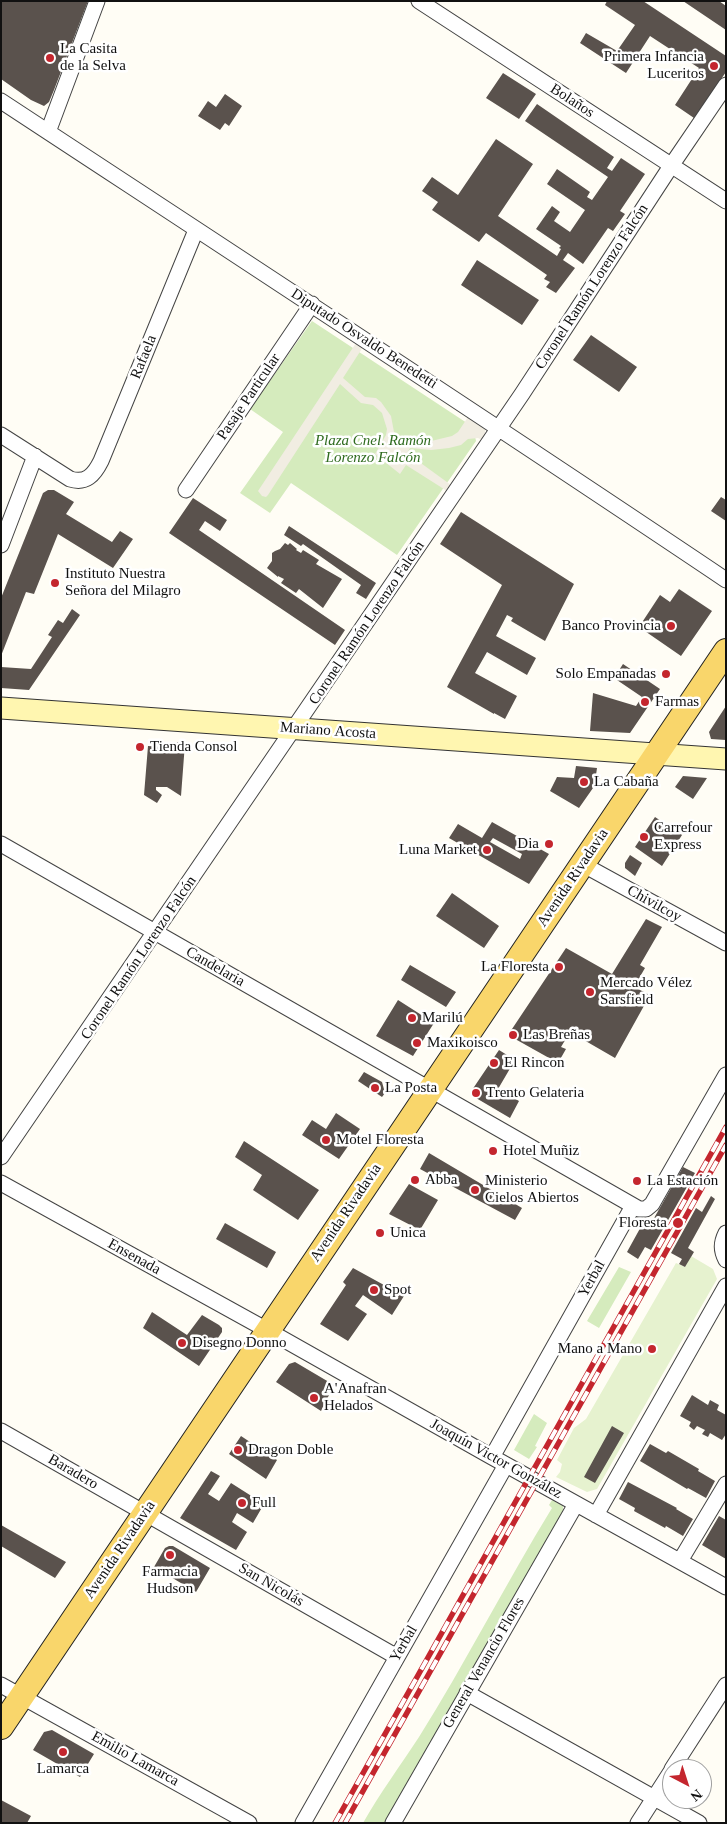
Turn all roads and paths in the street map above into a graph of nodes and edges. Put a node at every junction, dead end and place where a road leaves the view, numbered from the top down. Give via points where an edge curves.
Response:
1 (97, 1) edge
2 (419, 1) edge
3 (726, 85) edge
4 (1, 101) edge
5 (48, 132) junction
6 (671, 166) junction
7 (726, 201) edge
8 (196, 230) junction
9 (312, 304) junction
10 (499, 428) junction
11 (1, 436) edge
12 (35, 456) junction
13 (186, 490) dead end
14 (1, 545) edge
15 (726, 580) edge
16 (725, 655) edge
17 (2, 708) edge
18 (295, 728) junction
19 (656, 754) junction
20 (726, 759) edge
21 (1, 844) edge
22 (582, 864) junction
23 (156, 933) junction
24 (726, 943) edge
25 (726, 1075) edge
26 (430, 1090) junction
27 (1, 1157) edge
28 (1, 1183) edge
29 (639, 1208) junction
30 (726, 1233) edge
31 (726, 1260) edge
32 (726, 1286) edge
33 (267, 1330) junction
34 (1, 1431) edge
35 (492, 1457) junction
36 (506, 1465) junction
37 (726, 1484) edge
38 (576, 1504) junction
39 (145, 1513) junction
40 (596, 1514) junction
41 (680, 1561) junction
42 (726, 1587) edge
43 (397, 1657) junction
44 (726, 1685) edge
45 (11, 1690) edge
46 (467, 1692) junction
47 (1, 1727) edge
48 (678, 1759) edge
49 (662, 1785) edge
50 (654, 1798) junction
51 (249, 1823) edge
52 (303, 1823) edge
53 (393, 1823) edge
54 (638, 1823) edge
55 (699, 1823) edge

1 - 5 street
2 - 6 street, Bolaños
3 - 6 street, Coronel Ramón Lorenzo Falcón
4 - 5 street, Diputado Osvaldo Benedetti
5 - 8 street, Diputado Osvaldo Benedetti
6 - 7 street, Bolaños
6 - 10 street, Coronel Ramón Lorenzo Falcón
8 - 9 street, Diputado Osvaldo Benedetti
8 - 12 street, Rafaela via 93,475 78,481
9 - 10 street, Diputado Osvaldo Benedetti
9 - 13 street, Pasaje Particular
10 - 15 street, Diputado Osvaldo Benedetti
10 - 18 street, Coronel Ramón Lorenzo Falcón
11 - 12 street
12 - 14 street
16 - 19 main road, Avenida Rivadavia
17 - 18 street, Mariano Acosta
18 - 19 street, Mariano Acosta
18 - 23 street, Coronel Ramón Lorenzo Falcón
19 - 20 street, Mariano Acosta
19 - 22 main road, Avenida Rivadavia
21 - 23 street, Candelaria
22 - 24 street, Chivilcoy
22 - 26 main road, Avenida Rivadavia
23 - 26 street, Candelaria
23 - 27 street, Coronel Ramón Lorenzo Falcón
25 - 29 street, Yerbal via 656,1199 650,1206
26 - 29 street, Candelaria
26 - 33 main road, Avenida Rivadavia
28 - 33 street, Ensenada
29 - 35 street, Yerbal
30 - 31 street via 722,1240
32 - 40 street
33 - 35 street, Joaquín Victor González
33 - 39 main road, Avenida Rivadavia
34 - 39 street, Baradero
35 - 36 street, Joaquín Victor González
36 - 38 street, Joaquín Victor González
36 - 43 street, Yerbal
37 - 41 street
38 - 40 street, Joaquín Victor González
38 - 46 street, General Venancio Flores
39 - 43 street, San Nicolás
39 - 45 main road, Avenida Rivadavia
40 - 41 street, Joaquín Victor González
41 - 42 street, Joaquín Victor González
43 - 52 street, Yerbal
44 - 48 street
45 - 47 main road, Avenida Rivadavia
45 - 51 street, Emilio Lamarca
46 - 50 street
46 - 53 street, General Venancio Flores
49 - 50 street
50 - 54 street
50 - 55 street

